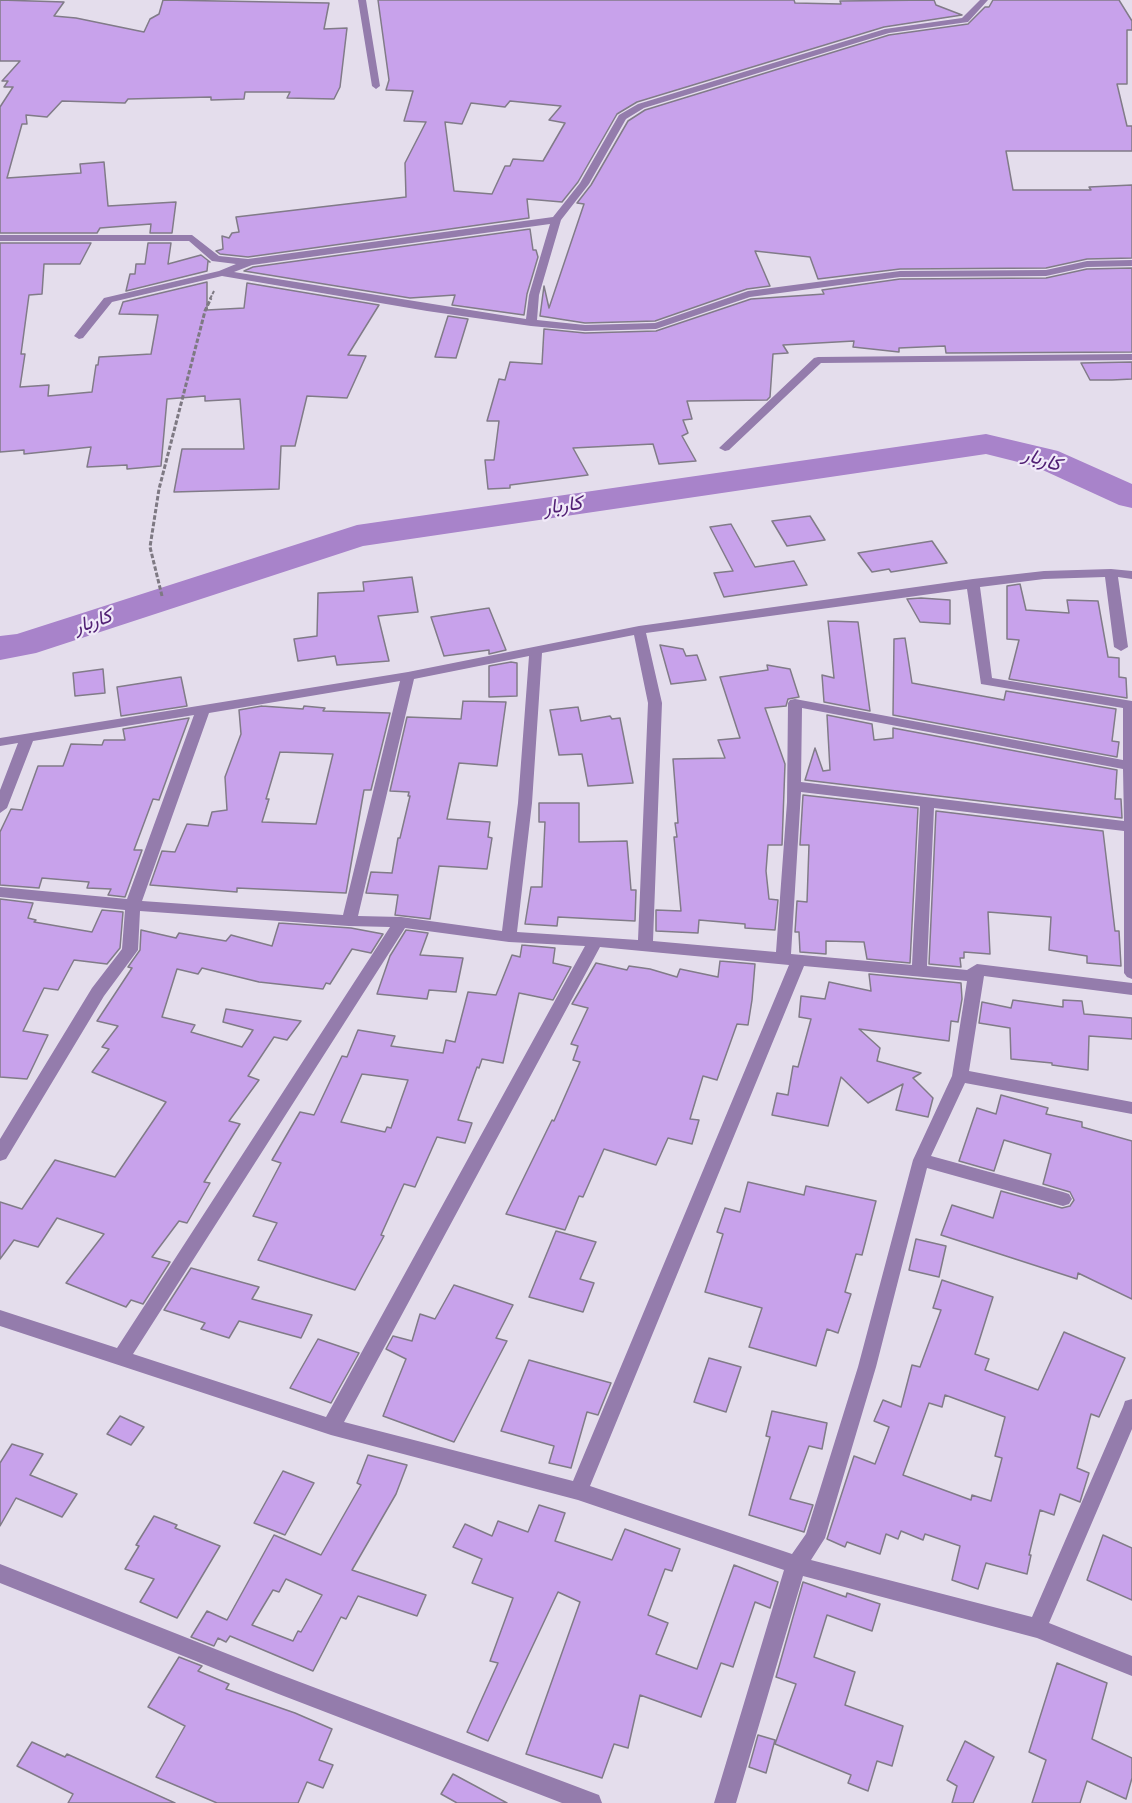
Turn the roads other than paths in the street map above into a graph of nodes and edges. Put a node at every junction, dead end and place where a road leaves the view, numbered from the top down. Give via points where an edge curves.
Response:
1 (362, 0) edge
2 (984, 0) edge
3 (376, 86) dead end
4 (556, 220) junction
5 (0, 238) edge
6 (250, 262) junction
7 (1132, 263) edge
8 (222, 273) junction
9 (531, 323) junction
10 (79, 336) dead end
11 (1132, 357) edge
12 (725, 448) dead end
13 (1111, 573) junction
14 (1132, 575) edge
15 (973, 583) junction
16 (639, 630) junction
17 (1121, 647) dead end
18 (536, 651) junction
19 (408, 676) junction
20 (203, 709) junction
21 (27, 738) junction
22 (0, 742) edge
23 (1131, 766) edge
24 (793, 786) junction
25 (927, 802) junction
26 (0, 808) edge
27 (1131, 827) edge
28 (0, 892) edge
29 (133, 905) junction
30 (349, 921) junction
31 (401, 922) junction
32 (509, 937) junction
33 (595, 941) junction
34 (645, 947) junction
35 (791, 961) junction
36 (977, 970) junction
37 (919, 971) junction
38 (1132, 973) edge
39 (1132, 988) edge
40 (960, 1076) junction
41 (1132, 1108) edge
42 (0, 1154) edge
43 (921, 1160) junction
44 (1063, 1198) dead end
45 (0, 1318) edge
46 (120, 1359) junction
47 (1132, 1407) edge
48 (331, 1427) junction
49 (578, 1491) junction
50 (796, 1565) junction
51 (0, 1573) edge
52 (1037, 1628) junction
53 (1132, 1666) edge
54 (591, 1803) edge
55 (725, 1803) edge

1 - 3 street
2 - 4 street via 965,20 888,31 641,106 622,117 584,184
4 - 6 street
4 - 9 street via 534,295
5 - 6 street via 192,238 216,259
6 - 8 street
7 - 9 street via 1087,264 1046,273 900,274 748,294 656,326 585,328
8 - 9 street
8 - 10 street via 108,300
11 - 12 street via 818,360
13 - 14 street
13 - 15 street
13 - 17 street
15 - 16 street
15 - 23 street via 986,681 1130,705
16 - 18 street
16 - 34 street via 655,703
18 - 19 street
18 - 32 street via 525,803
19 - 20 street
19 - 30 street
20 - 21 street
20 - 29 street
21 - 22 street
21 - 26 street
23 - 24 street via 795,703
23 - 27 street
24 - 25 street
24 - 35 street
25 - 27 street
25 - 37 street
27 - 38 street
28 - 29 street
29 - 30 street
29 - 42 street via 130,950 98,992
30 - 31 street
31 - 32 street
31 - 46 street
32 - 33 street
33 - 34 street
33 - 48 street
34 - 35 street
35 - 37 street
35 - 49 street
36 - 37 street via 971,976
36 - 39 street
36 - 40 street
40 - 41 street
40 - 43 street
43 - 44 street
43 - 50 street via 867,1367 815,1538
45 - 46 street
46 - 48 street
47 - 52 street
48 - 49 street
49 - 50 street
50 - 52 street
50 - 55 street
51 - 54 street
52 - 53 street

